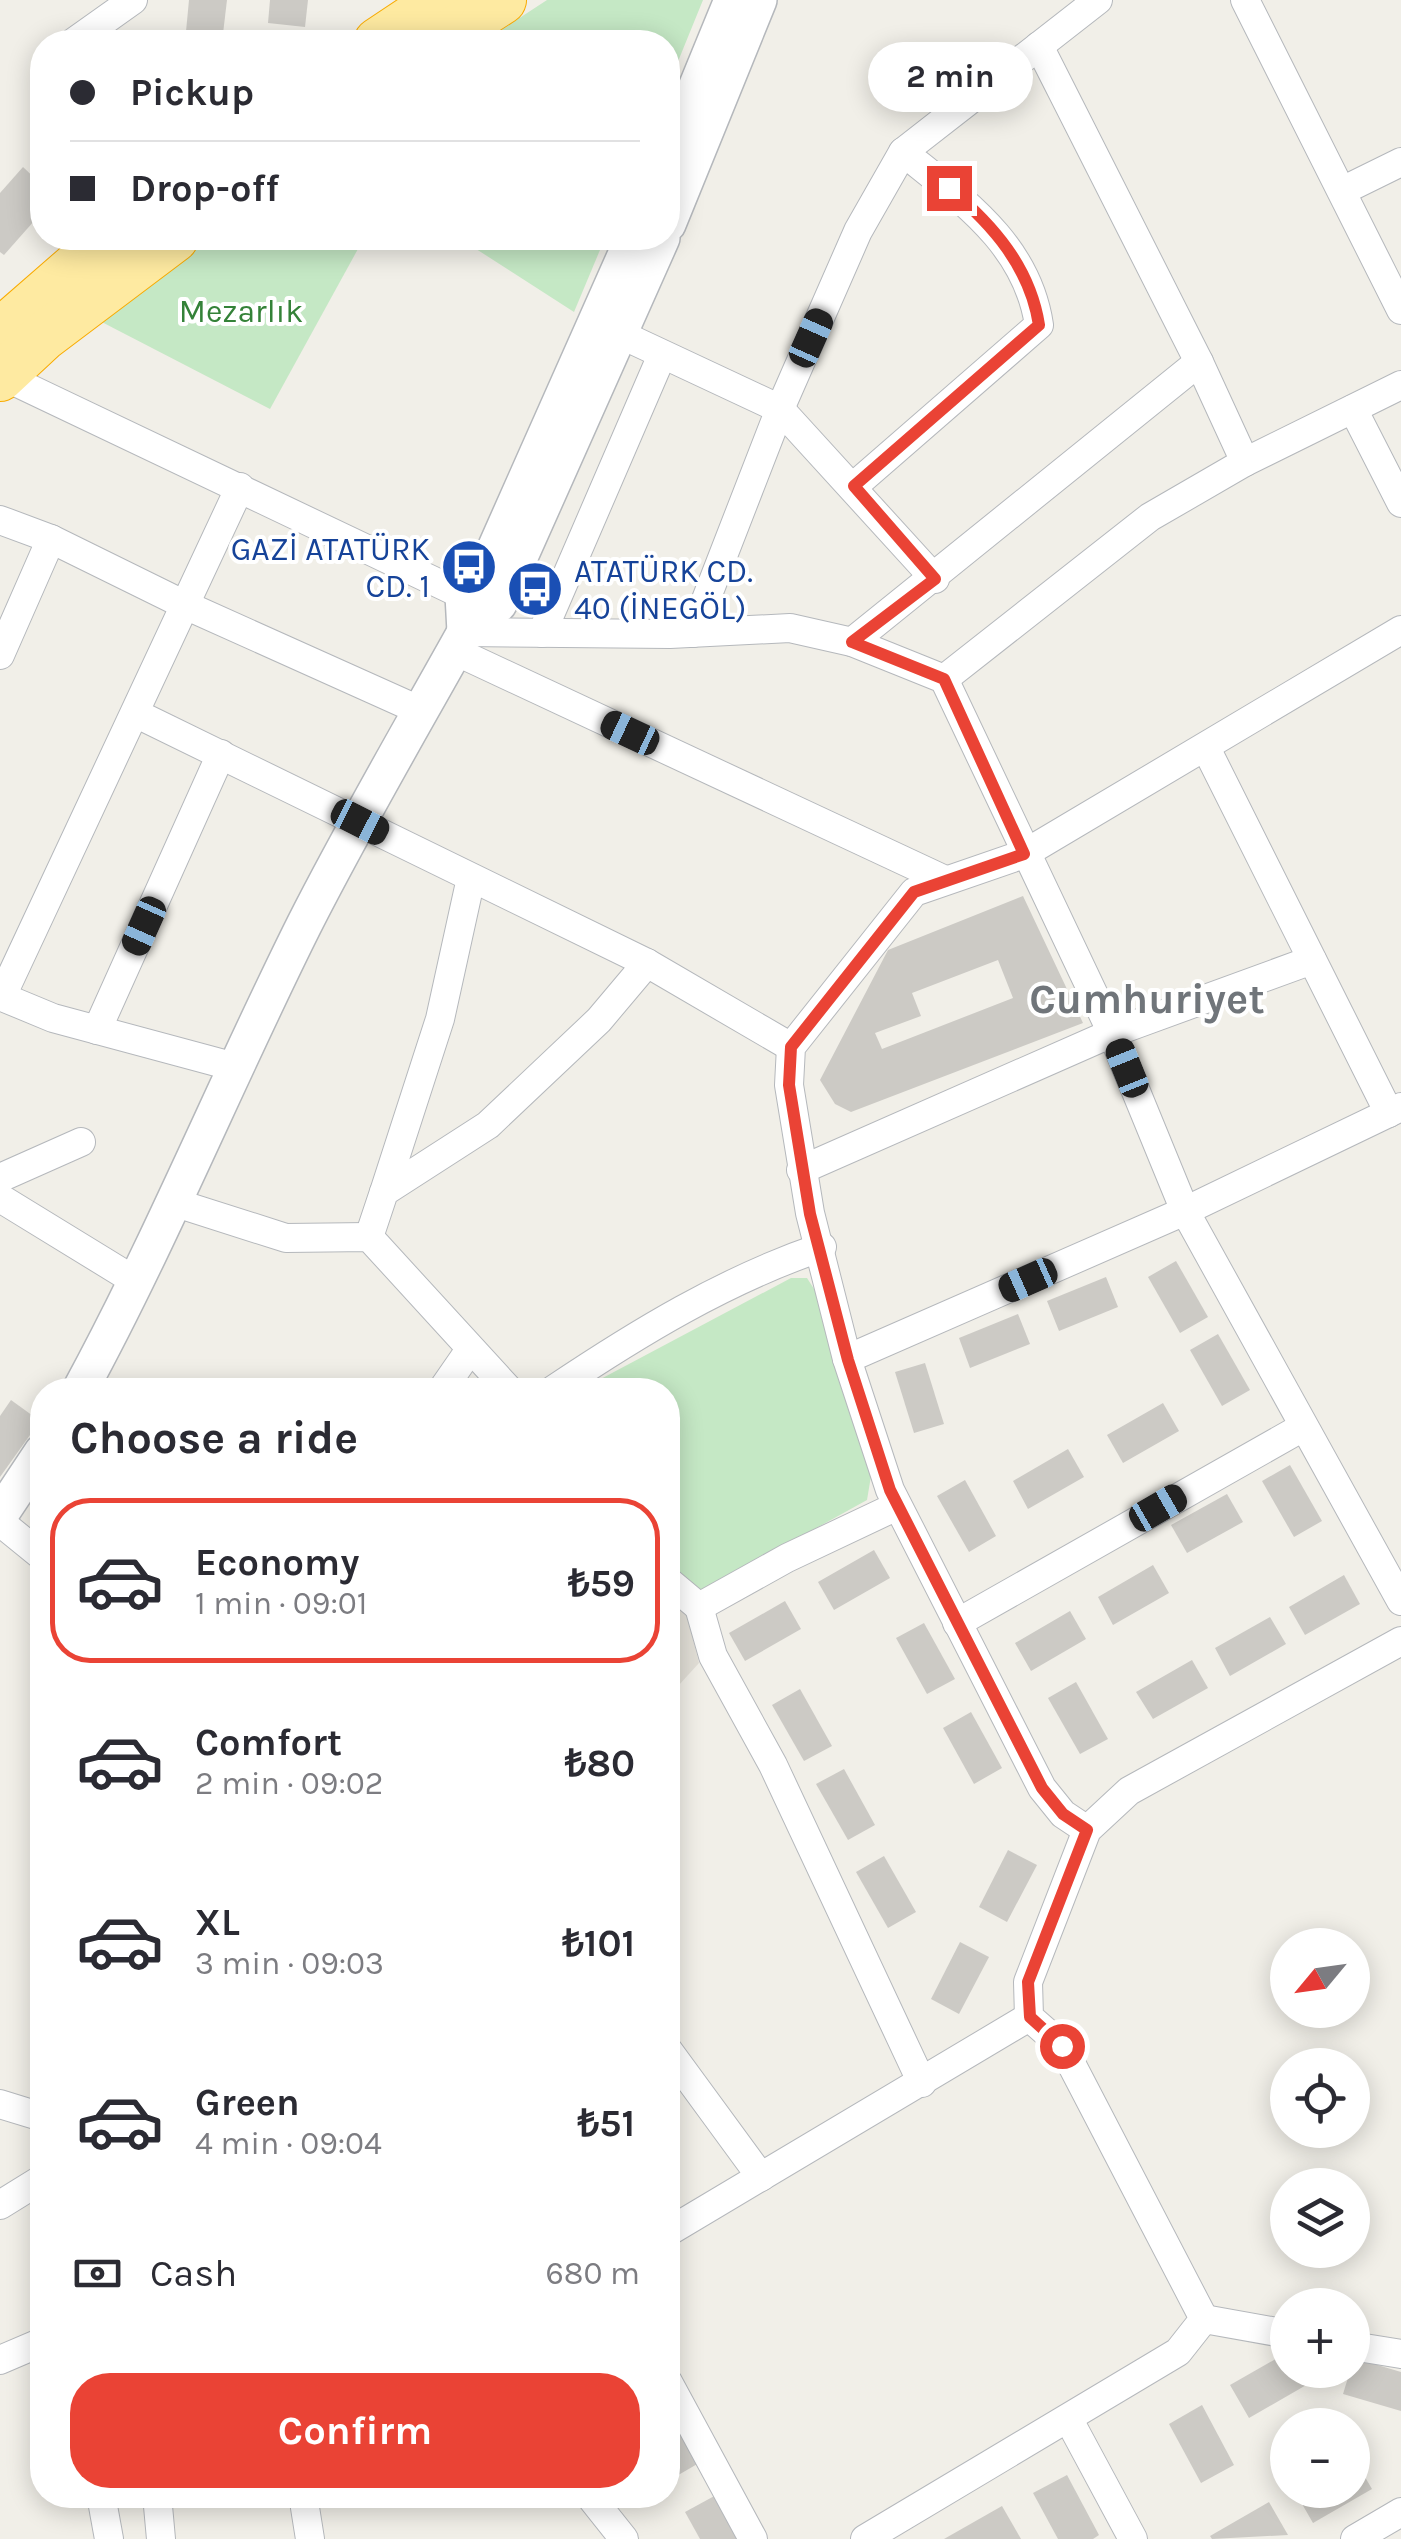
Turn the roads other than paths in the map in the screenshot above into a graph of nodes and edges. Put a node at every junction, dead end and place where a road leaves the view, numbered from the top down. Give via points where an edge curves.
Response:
1 (133, 0) edge
2 (440, 0) edge
3 (502, 0) edge
4 (732, 0) edge
5 (760, 0) edge
6 (1098, 0) edge
7 (1245, 0) edge
8 (91, 30) edge
9 (396, 30) edge
10 (456, 30) edge
11 (1039, 46) junction
12 (680, 127) edge
13 (904, 152) junction
14 (1401, 162) edge
15 (1342, 191) junction
16 (680, 195) edge
17 (95, 250) edge
18 (158, 250) edge
19 (628, 250) edge
20 (657, 250) edge
21 (1401, 310) edge
22 (0, 334) edge
23 (622, 335) junction
24 (662, 355) junction
25 (1199, 362) junction
26 (1, 376) edge
27 (1401, 385) edge
28 (780, 408) junction
29 (1353, 409) junction
30 (1245, 462) junction
31 (854, 486) junction
32 (240, 487) junction
33 (1401, 503) edge
34 (0, 520) edge
35 (51, 539) junction
36 (935, 579) junction
37 (464, 595) junction
38 (185, 605) junction
39 (1401, 630) edge
40 (542, 633) junction
41 (693, 633) junction
42 (460, 641) junction
43 (852, 642) junction
44 (0, 656) edge
45 (944, 679) junction
46 (422, 711) junction
47 (135, 712) junction
48 (1206, 748) junction
49 (221, 754) junction
50 (360, 822) junction
51 (1024, 854) junction
52 (472, 878) junction
53 (945, 880) junction
54 (1312, 960) junction
55 (647, 963) junction
56 (1, 996) edge
57 (97, 1030) junction
58 (1112, 1033) junction
59 (791, 1047) junction
60 (236, 1066) junction
61 (1395, 1110) edge
62 (82, 1142) dead end
63 (801, 1170) junction
64 (0, 1178) edge
65 (384, 1192) junction
66 (0, 1198) edge
67 (172, 1202) junction
68 (1185, 1212) junction
69 (369, 1237) junction
70 (822, 1247) junction
71 (138, 1282) junction
72 (469, 1351) junction
73 (848, 1360) junction
74 (86, 1378) edge
75 (450, 1378) edge
76 (497, 1378) edge
77 (572, 1378) edge
78 (1303, 1427) junction
79 (30, 1471) edge
80 (897, 1506) junction
81 (0, 1519) edge
82 (30, 1545) edge
83 (680, 1591) edge
84 (1401, 1602) edge
85 (699, 1607) junction
86 (957, 1623) junction
87 (1401, 1641) edge
88 (1087, 1830) junction
89 (1030, 2017) junction
90 (680, 2066) edge
91 (922, 2084) junction
92 (0, 2104) edge
93 (30, 2113) edge
94 (762, 2177) junction
95 (30, 2186) edge
96 (0, 2204) edge
97 (680, 2225) edge
98 (1204, 2319) junction
99 (1270, 2331) edge
100 (30, 2347) edge
101 (1370, 2349) edge
102 (1401, 2354) edge
103 (0, 2360) edge
104 (680, 2404) edge
105 (1069, 2420) junction
106 (104, 2508) edge
107 (158, 2508) edge
108 (305, 2508) edge
109 (599, 2508) edge
110 (1401, 2512) edge
111 (110, 2539) edge
112 (161, 2539) edge
113 (310, 2539) edge
114 (624, 2539) edge
115 (753, 2539) edge
116 (865, 2539) edge
117 (1133, 2539) edge
118 (1355, 2539) edge

1 - 8 street
2 - 9 highway
3 - 10 highway
4 - 12 street
5 - 16 street
6 - 11 street
7 - 15 street
11 - 13 street
11 - 25 street
13 - 28 street via 858,231
13 - 31 street via 995,230 1018,266 1039,325
14 - 15 street
15 - 21 street
17 - 22 highway
18 - 26 highway
19 - 37 street via 486,569
20 - 23 street
23 - 24 street
23 - 42 street via 499,604
24 - 28 street
24 - 40 street
25 - 30 street
25 - 36 street
26 - 32 street
27 - 29 street
28 - 31 street
28 - 41 street
29 - 30 street
29 - 33 street
30 - 45 street via 1150,517
31 - 36 street
32 - 37 street
32 - 38 street
34 - 35 street
35 - 38 street
35 - 44 street
36 - 43 street
37 - 42 street
38 - 46 street
38 - 47 street
39 - 48 street
40 - 41 street
40 - 42 street
41 - 43 street via 790,628
42 - 46 street
42 - 53 street
43 - 45 street
45 - 51 street
46 - 50 street
47 - 49 street
47 - 56 street
48 - 51 street
48 - 54 street
49 - 50 street
49 - 57 street
50 - 52 street
50 - 60 street
51 - 53 street
51 - 58 street
52 - 55 street
52 - 65 street via 440,1019
53 - 59 street via 914,892
54 - 58 street
54 - 61 street
55 - 59 street
55 - 65 street via 599,1020 488,1124
56 - 57 street
57 - 60 street
58 - 63 street
58 - 68 street
59 - 63 street via 789,1085
60 - 67 street
61 - 68 street
62 - 64 street
63 - 70 street
65 - 69 street
66 - 71 street
67 - 69 street via 286,1238
67 - 71 street
68 - 73 street
68 - 78 street
69 - 72 street
70 - 73 street
70 - 77 street via 766,1266
71 - 74 street
72 - 75 street
72 - 76 street
73 - 80 street
78 - 84 street
78 - 86 street
79 - 81 street
80 - 85 street
80 - 86 street
81 - 82 street
83 - 85 street
85 - 91 street via 713,1656 773,1765
86 - 88 street via 1042,1788
87 - 88 street via 1129,1791
88 - 89 street via 1028,1982
89 - 91 street
89 - 98 street via 1062,2046
90 - 94 street
91 - 94 street
92 - 93 street
94 - 97 street
95 - 96 street
98 - 99 street
98 - 105 street via 1178,2352
100 - 103 street
101 - 102 street
104 - 115 street
105 - 116 street
105 - 117 street
106 - 111 street
107 - 112 street
108 - 113 street
109 - 114 street
110 - 118 street

